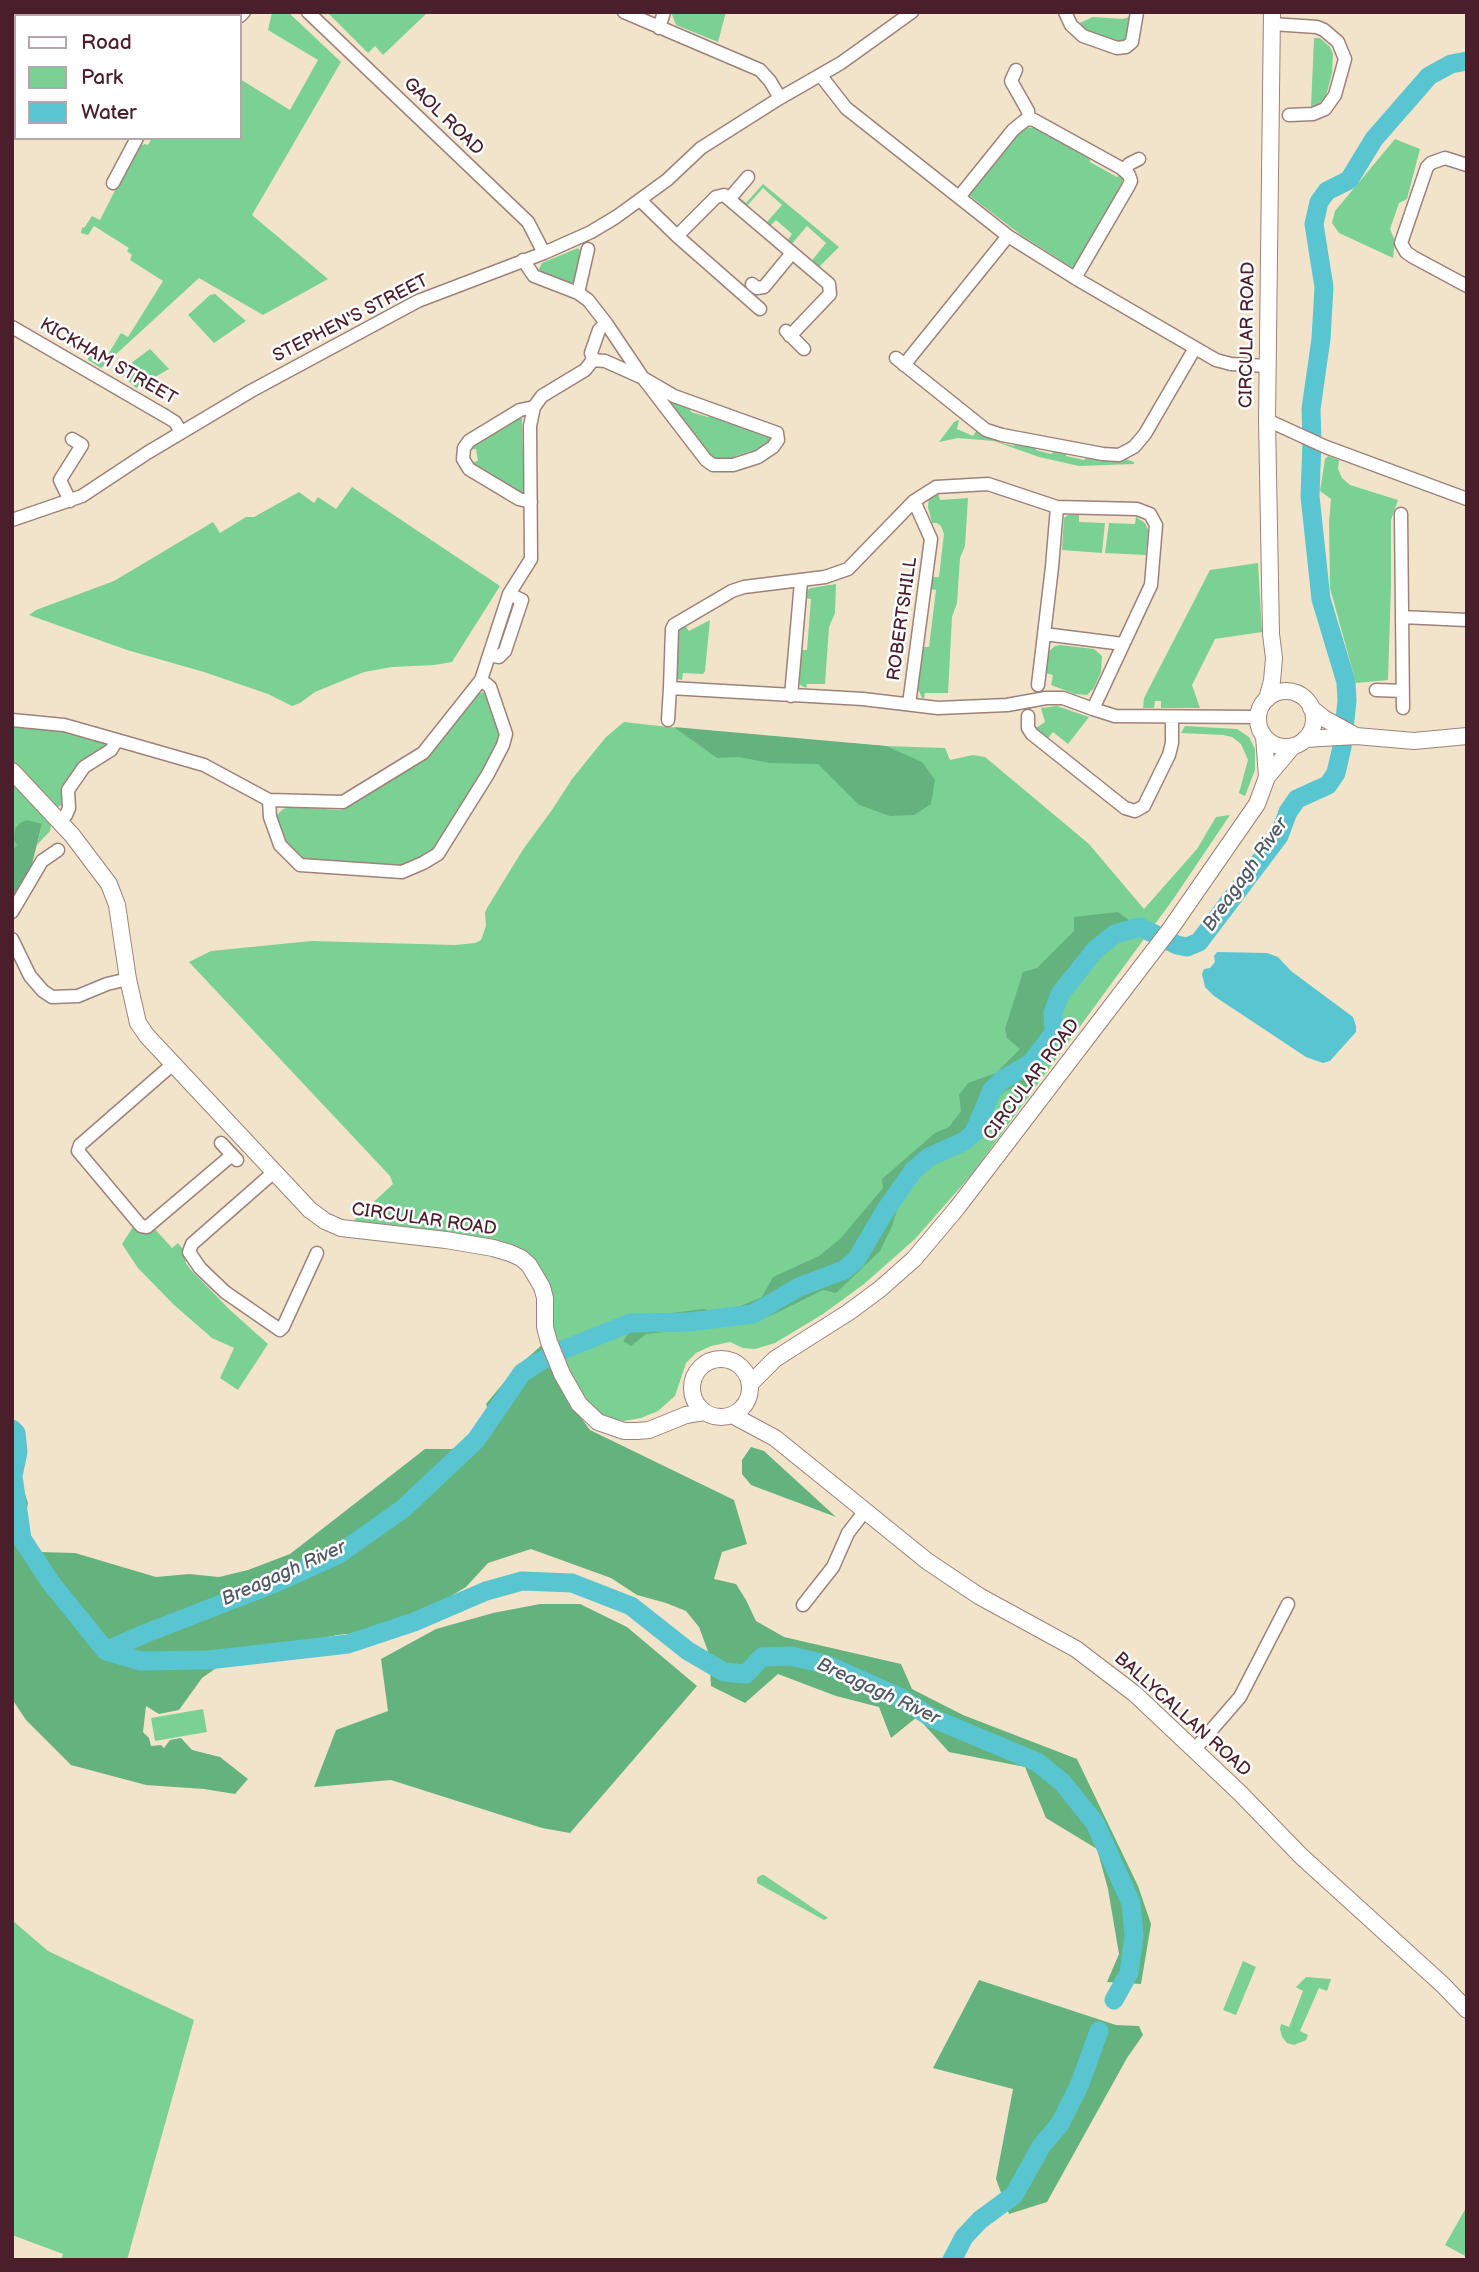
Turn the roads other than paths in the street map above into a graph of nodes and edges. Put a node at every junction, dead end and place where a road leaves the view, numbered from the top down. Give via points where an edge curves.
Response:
1 (308, 12) edge
2 (624, 12) edge
3 (664, 12) edge
4 (912, 12) edge
5 (1065, 12) edge
6 (1137, 12) edge
7 (1272, 18) edge
8 (659, 27) junction
9 (1016, 70) dead end
10 (821, 76) junction
11 (780, 98) junction
12 (1289, 115) dead end
13 (1029, 119) junction
14 (142, 140) edge
15 (1139, 159) dead end
16 (1467, 165) edge
17 (1125, 171) junction
18 (748, 177) dead end
19 (113, 183) dead end
20 (959, 197) junction
21 (730, 198) junction
22 (640, 200) junction
23 (677, 236) junction
24 (1008, 236) junction
25 (588, 249) dead end
26 (544, 253) junction
27 (792, 253) junction
28 (523, 260) junction
29 (1075, 278) junction
30 (752, 284) dead end
31 (1467, 286) edge
32 (578, 293) junction
33 (760, 309) dead end
34 (606, 323) junction
35 (12, 327) edge
36 (1195, 348) junction
37 (804, 349) dead end
38 (593, 360) junction
39 (1267, 366) junction
40 (643, 378) junction
41 (534, 407) junction
42 (1267, 420) junction
43 (181, 432) junction
44 (72, 439) dead end
45 (1467, 499) edge
46 (914, 501) junction
47 (70, 502) junction
48 (531, 502) junction
49 (1057, 507) junction
50 (1401, 514) dead end
51 (12, 520) edge
52 (800, 582) junction
53 (509, 594) junction
54 (1402, 617) junction
55 (1467, 620) edge
56 (1044, 634) junction
57 (1123, 644) junction
58 (489, 655) junction
59 (1274, 658) junction
60 (481, 680) junction
61 (1038, 685) dead end
62 (670, 688) junction
63 (1376, 690) dead end
64 (1403, 691) junction
65 (1298, 694) junction
66 (791, 696) junction
67 (1266, 699) junction
68 (909, 704) junction
69 (1311, 708) junction
70 (1403, 708) dead end
71 (1093, 709) junction
72 (1028, 716) dead end
73 (1172, 717) junction
74 (1258, 717) junction
75 (12, 720) edge
76 (668, 720) dead end
77 (1353, 735) junction
78 (1264, 736) junction
79 (1467, 736) edge
80 (117, 740) junction
81 (1306, 741) junction
82 (12, 771) edge
83 (1267, 777) junction
84 (269, 800) junction
85 (59, 821) junction
86 (58, 850) dead end
87 (12, 912) edge
88 (12, 939) edge
89 (128, 979) junction
90 (173, 1064) junction
91 (221, 1143) dead end
92 (274, 1172) junction
93 (317, 1252) dead end
94 (775, 1359) junction
95 (734, 1362) junction
96 (750, 1384) junction
97 (692, 1387) junction
98 (747, 1403) junction
99 (705, 1412) junction
100 (732, 1415) junction
101 (649, 1430) junction
102 (775, 1438) junction
103 (865, 1511) junction
104 (1289, 1604) dead end
105 (803, 1605) dead end
106 (1195, 1749) junction
107 (1467, 2010) edge

1 - 26 street, GAOL ROAD via 528,222
2 - 8 street
3 - 8 street
4 - 10 street, STEPHEN'S STREET
5 - 6 street via 1083,36 1129,50
7 - 12 street via 1324,30 1338,42 1345,59 1335,95 1325,109
7 - 39 main road, CIRCULAR ROAD
8 - 11 street via 760,71
9 - 13 street via 1011,81
10 - 11 street, STEPHEN'S STREET
10 - 20 street via 846,108
11 - 22 street, STEPHEN'S STREET via 701,148
13 - 17 street
13 - 20 street via 1013,130
14 - 19 street
15 - 17 street
16 - 31 street via 1445,158 1427,167 1401,243 1406,252
17 - 29 street via 1131,181
18 - 21 street
20 - 24 street
21 - 23 street via 716,197
21 - 27 street
22 - 23 street
22 - 26 street, STEPHEN'S STREET via 591,232
23 - 33 street
24 - 29 street
24 - 36 street via 900,362 986,430 1119,455 1145,434
25 - 32 street
26 - 28 street, STEPHEN'S STREET
27 - 30 street via 764,287
27 - 37 street via 831,289 788,333
28 - 32 street via 534,276
28 - 43 street, STEPHEN'S STREET via 418,301
29 - 36 street
32 - 34 street
34 - 38 street via 599,330
34 - 40 street
35 - 43 street, KICKHAM STREET via 167,417
36 - 39 street via 1231,364
38 - 40 street
38 - 41 street
39 - 42 main road, CIRCULAR ROAD
40 - 40 street via 674,396 777,433 778,440 758,457 733,466 713,464 705,460
41 - 48 street
41 - 48 street via 520,410 469,441 463,459 469,470
42 - 45 street
42 - 59 main road, CIRCULAR ROAD
43 - 47 street, STEPHEN'S STREET
44 - 47 street via 82,445 60,480
46 - 49 street via 936,487 988,484
46 - 52 street via 848,569
46 - 68 street, ROBERTSHILL via 931,539
47 - 51 street, STEPHEN'S STREET
48 - 53 street via 531,559
49 - 56 street
49 - 57 street via 1137,509 1150,514 1156,525 1151,585
50 - 54 street
52 - 62 street via 732,591 674,625
52 - 66 street
53 - 58 street
53 - 58 street via 522,600 502,656
54 - 55 street
54 - 64 street
56 - 57 street
56 - 61 street
57 - 71 street
58 - 60 street
59 - 65 main road, CIRCULAR ROAD
59 - 67 main road, CIRCULAR ROAD
60 - 84 street via 423,753 343,802
60 - 84 street via 490,687 502,719 503,745 449,838 438,854 423,863 402,872 300,865 280,845
62 - 66 street, ROBERTSHILL
62 - 76 street
63 - 64 street
64 - 70 street
65 - 67 main road via 1278,692
65 - 69 main road
66 - 68 street, ROBERTSHILL
67 - 74 main road
68 - 71 street, ROBERTSHILL via 938,708 1063,698
69 - 77 main road
69 - 81 main road via 1312,728
71 - 73 street, ROBERTSHILL via 1115,716
72 - 73 street via 1032,734 1125,808 1135,811 1144,806 1169,755
73 - 74 street, ROBERTSHILL
74 - 78 main road
75 - 80 street via 64,725
77 - 79 main road via 1414,741
77 - 81 main road
78 - 81 main road via 1287,747
78 - 83 main road, CIRCULAR ROAD
80 - 84 street via 204,765
80 - 85 street via 111,750 84,767 68,790 69,808
81 - 83 main road, CIRCULAR ROAD
82 - 85 main road
83 - 94 main road, CIRCULAR ROAD via 1257,804 1171,928 914,1259 859,1304
85 - 89 main road via 109,884 117,905
86 - 87 street via 43,861
88 - 89 street via 30,976 52,997 78,996
89 - 90 main road, CIRCULAR ROAD via 142,1030
90 - 91 street via 78,1151 141,1227 147,1227 235,1157
90 - 92 main road, CIRCULAR ROAD
92 - 93 street via 192,1244 189,1252 225,1292 280,1331
92 - 101 main road, CIRCULAR ROAD via 310,1210 341,1228 446,1240 521,1258 542,1287 549,1342 579,1404 605,1425 624,1431
94 - 95 main road, CIRCULAR ROAD
94 - 96 main road, CIRCULAR ROAD
95 - 96 main road
95 - 97 main road, CIRCULAR ROAD via 706,1363
96 - 98 main road
97 - 99 main road via 693,1397
97 - 101 main road, CIRCULAR ROAD via 681,1407
98 - 100 main road
98 - 102 main road, BALLYCALLAN ROAD
99 - 100 main road, CIRCULAR ROAD
99 - 101 main road, CIRCULAR ROAD
100 - 102 main road, BALLYCALLAN ROAD
102 - 103 main road, BALLYCALLAN ROAD
103 - 105 street via 848,1533 833,1567
103 - 106 main road, BALLYCALLAN ROAD via 979,1596 1076,1649 1135,1694
104 - 106 street via 1240,1697
106 - 107 main road, BALLYCALLAN ROAD via 1303,1858

